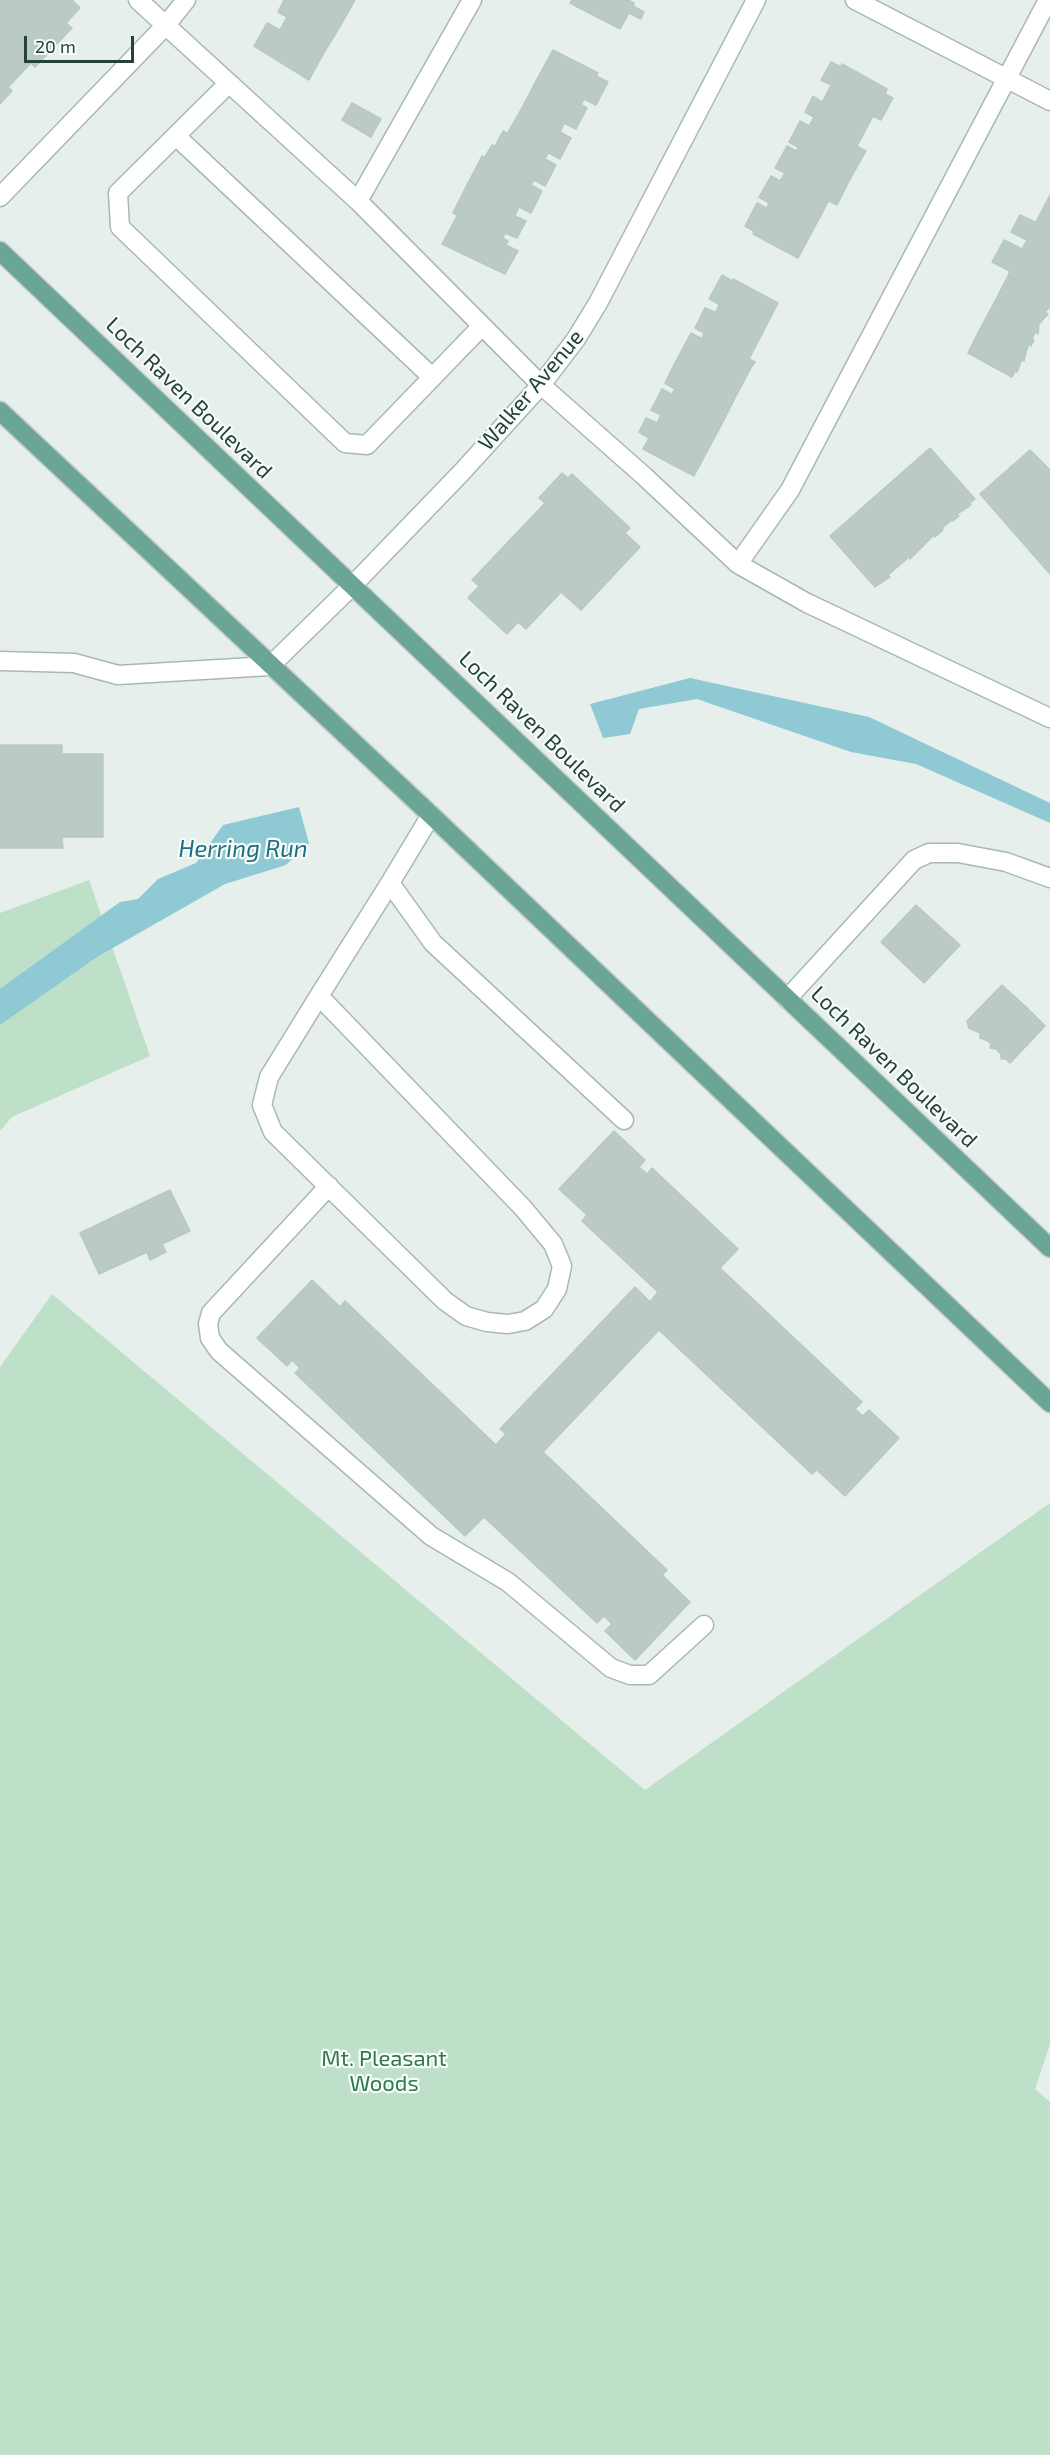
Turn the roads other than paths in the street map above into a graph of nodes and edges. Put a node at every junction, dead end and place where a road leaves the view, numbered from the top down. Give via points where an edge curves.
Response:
1 (138, 0) edge
2 (186, 0) edge
3 (472, 0) edge
4 (756, 0) edge
5 (855, 0) edge
6 (1048, 0) edge
7 (166, 25) junction
8 (1006, 78) junction
9 (229, 83) junction
10 (1050, 101) edge
11 (176, 136) junction
12 (0, 197) edge
13 (358, 201) junction
14 (0, 251) edge
15 (481, 327) junction
16 (432, 377) junction
17 (541, 385) junction
18 (0, 411) edge
19 (738, 564) junction
20 (352, 586) junction
21 (0, 661) edge
22 (270, 666) junction
23 (1050, 718) edge
24 (431, 815) junction
25 (1050, 878) edge
26 (390, 883) junction
27 (319, 996) junction
28 (787, 999) junction
29 (624, 1120) dead end
30 (329, 1186) junction
31 (1050, 1248) edge
32 (1050, 1403) edge
33 (704, 1625) dead end

1 - 7 street
2 - 7 street
3 - 13 street
4 - 17 street, Walker Avenue via 598,303
5 - 8 street
6 - 8 street
7 - 9 street
7 - 12 street
8 - 10 street
8 - 19 street via 790,490
9 - 11 street
9 - 13 street
11 - 16 street
11 - 16 street via 118,193 120,227 345,443 368,446
13 - 15 street
14 - 20 main road, Loch Raven Boulevard
15 - 16 street
15 - 17 street
17 - 19 street
17 - 20 street, Walker Avenue
18 - 22 main road
19 - 23 street via 807,603
20 - 22 street, Walker Avenue
20 - 28 main road, Loch Raven Boulevard
21 - 22 street via 74,663 118,675
22 - 24 main road
24 - 26 street
24 - 32 main road
25 - 28 street via 1006,862 958,853 929,853 914,860
26 - 27 street
26 - 29 street via 433,943
27 - 30 street via 269,1077 262,1105 273,1132
27 - 30 street via 539,1225 562,1266 557,1289 544,1309 525,1321 487,1323 466,1316 445,1301
28 - 31 main road, Loch Raven Boulevard
30 - 33 street via 212,1313 208,1324 210,1338 219,1352 431,1536 508,1582 611,1668 630,1675 649,1675

